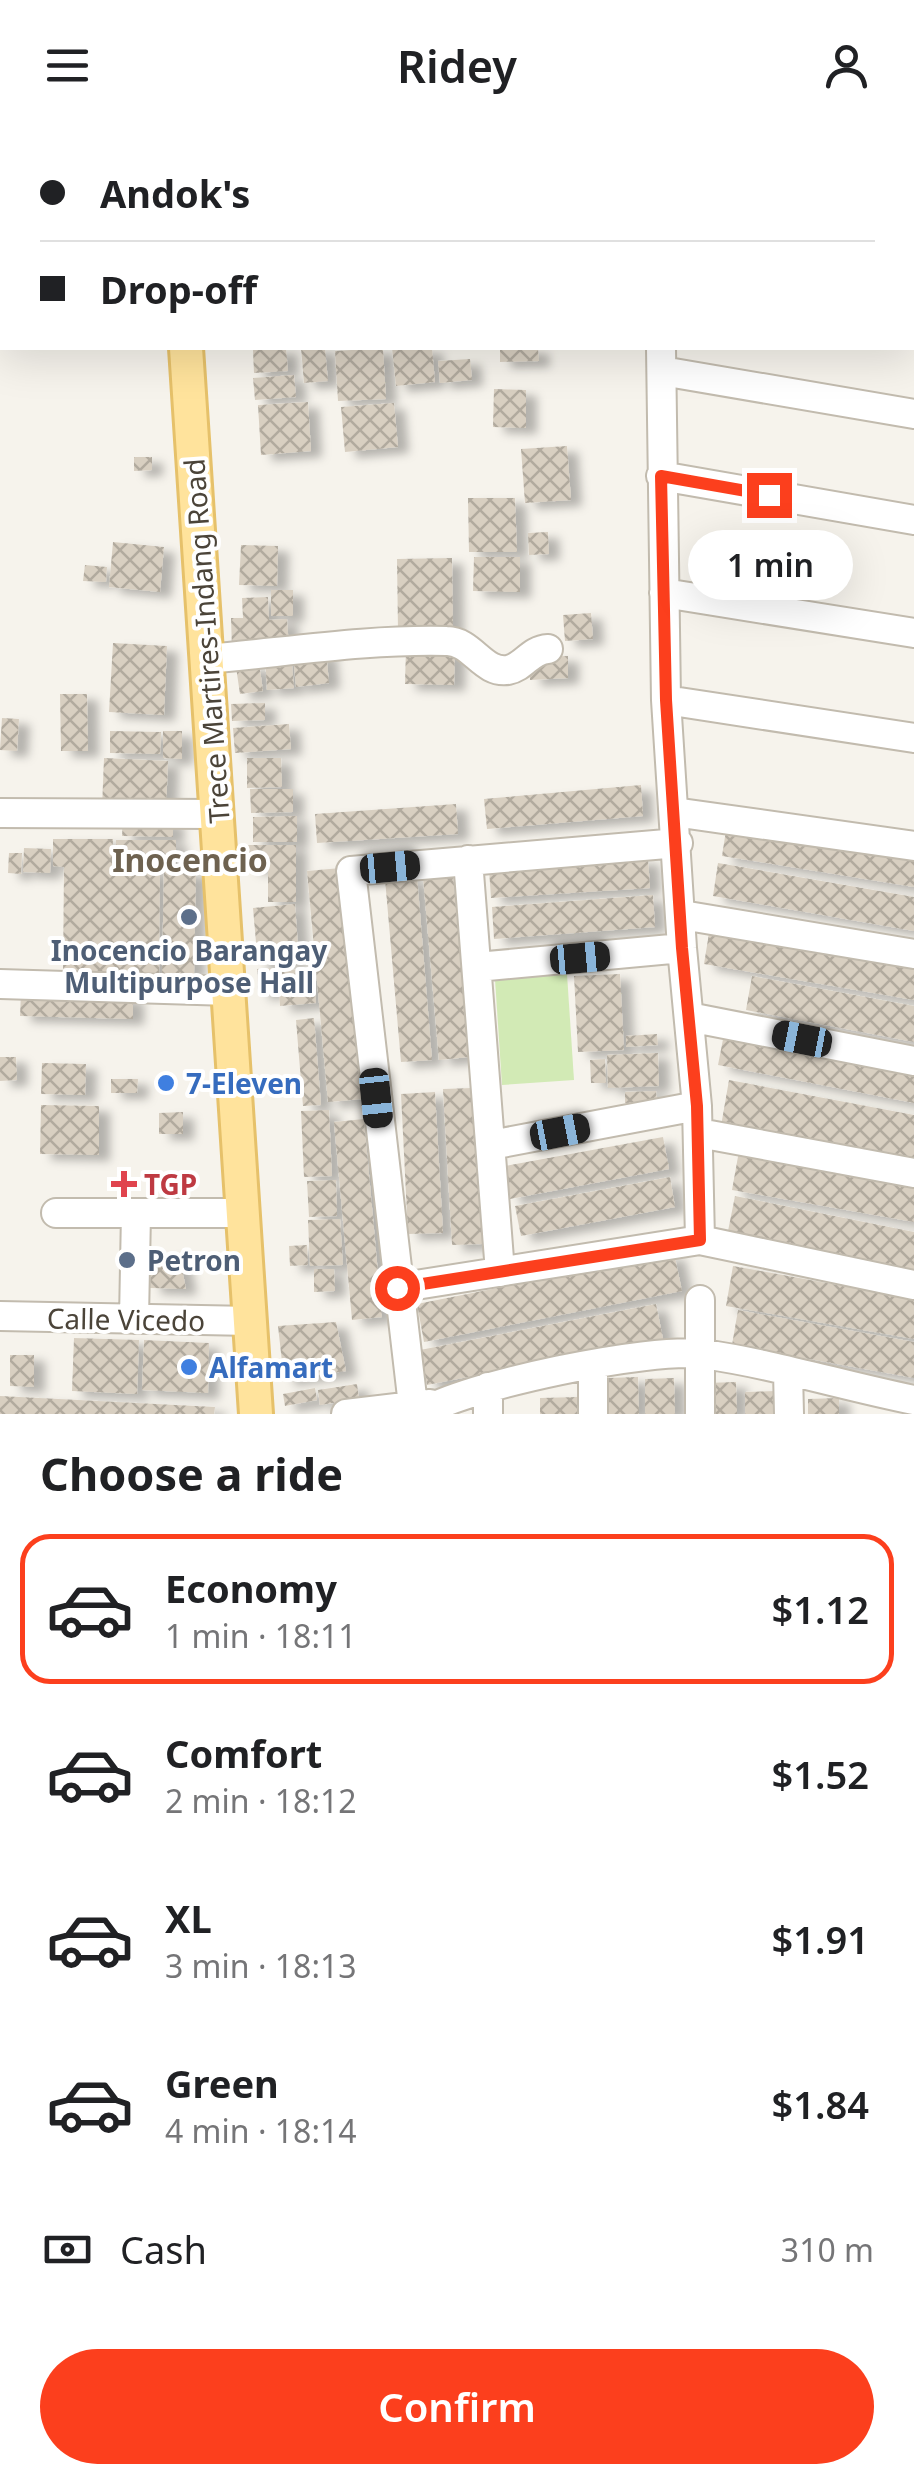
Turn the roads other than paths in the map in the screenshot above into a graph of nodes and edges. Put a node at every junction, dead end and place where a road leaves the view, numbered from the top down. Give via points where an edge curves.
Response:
1 (186, 350) edge
2 (661, 359) edge
3 (914, 414) edge
4 (661, 476) junction
5 (914, 520) edge
6 (664, 594) junction
7 (914, 634) edge
8 (548, 649) dead end
9 (208, 659) junction
10 (666, 700) junction
11 (914, 738) edge
12 (674, 812) junction
13 (0, 814) edge
14 (218, 814) junction
15 (678, 843) junction
16 (914, 846) edge
17 (468, 860) junction
18 (682, 915) junction
19 (682, 948) junction
20 (914, 954) edge
21 (477, 967) junction
22 (0, 984) edge
23 (230, 991) junction
24 (689, 1016) junction
25 (914, 1061) edge
26 (698, 1120) junction
27 (490, 1145) junction
28 (914, 1174) edge
29 (56, 1213) dead end
30 (136, 1213) junction
31 (244, 1213) junction
32 (700, 1240) junction
33 (500, 1272) junction
34 (914, 1285) edge
35 (397, 1288) junction
36 (700, 1300) dead end
37 (0, 1316) edge
38 (134, 1319) junction
39 (251, 1321) junction
40 (700, 1354) junction
41 (593, 1366) junction
42 (788, 1372) junction
43 (488, 1400) edge
44 (899, 1403) edge
45 (421, 1409) edge
46 (385, 1412) edge
47 (256, 1414) edge
48 (346, 1414) edge
49 (593, 1414) edge
50 (700, 1414) edge
51 (789, 1414) edge

1 - 9 main road, Trece Martires-Indang Road
2 - 3 street
2 - 4 street
4 - 5 street
4 - 6 street
6 - 7 street
6 - 10 street
8 - 9 street via 502,670 450,641
9 - 14 main road, Trece Martires-Indang Road
10 - 11 street
10 - 12 street
12 - 15 street
12 - 16 street
13 - 14 street
14 - 23 main road, Trece Martires-Indang Road
15 - 17 street
15 - 18 street
17 - 21 street
17 - 35 street via 351,870
18 - 19 street
18 - 20 street
19 - 21 street
19 - 24 street
21 - 27 street
22 - 23 street
23 - 31 main road, Trece Martires-Indang Road
24 - 25 street
24 - 26 street
26 - 27 street
26 - 28 street
26 - 32 street
27 - 33 street
29 - 30 street
30 - 31 street
30 - 38 street
31 - 39 main road, Trece Martires-Indang Road
32 - 33 street
32 - 34 street
33 - 35 street
35 - 45 street
36 - 40 street
37 - 38 street, Calle Vicedo
38 - 39 street, Calle Vicedo
39 - 47 main road, Trece Martires-Indang Road
40 - 41 street
40 - 42 street
40 - 50 street
41 - 43 street
41 - 49 street
42 - 44 street
42 - 51 street
43 - 45 street
45 - 46 street
46 - 48 street

